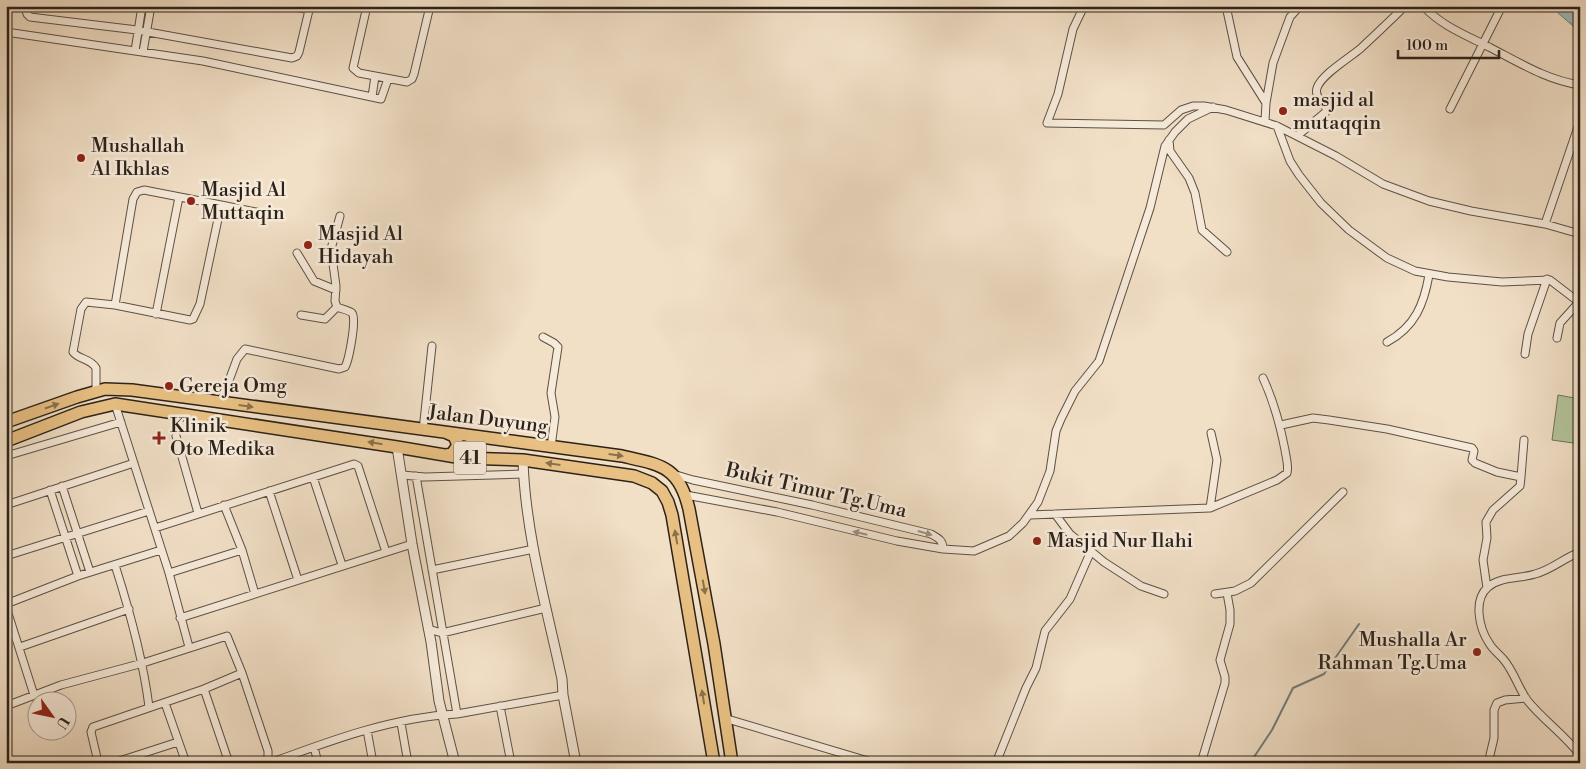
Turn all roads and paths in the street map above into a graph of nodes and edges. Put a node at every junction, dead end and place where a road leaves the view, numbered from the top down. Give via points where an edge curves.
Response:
1 (25, 6) edge
2 (142, 6) edge
3 (150, 6) edge
4 (290, 6) edge
5 (367, 6) edge
6 (430, 6) edge
7 (1084, 6) edge
8 (1226, 6) edge
9 (1300, 6) edge
10 (1405, 6) edge
11 (1423, 6) edge
12 (1502, 6) edge
13 (310, 8) edge
14 (137, 30) junction
15 (6, 32) edge
16 (147, 32) junction
17 (1483, 44) junction
18 (134, 51) junction
19 (143, 52) junction
20 (375, 76) junction
21 (388, 79) junction
22 (1580, 85) edge
23 (372, 97) junction
24 (1266, 102) junction
25 (1213, 107) junction
26 (1450, 109) dead end
27 (1265, 121) junction
28 (1580, 122) edge
29 (1277, 126) junction
30 (1297, 136) junction
31 (1169, 139) junction
32 (179, 197) junction
33 (222, 205) junction
34 (261, 213) dead end
35 (340, 216) dead end
36 (1545, 224) junction
37 (1580, 234) edge
38 (1227, 252) dead end
39 (297, 253) dead end
40 (1429, 275) junction
41 (1547, 279) junction
42 (336, 290) junction
43 (1580, 302) edge
44 (115, 306) junction
45 (337, 307) junction
46 (156, 314) junction
47 (301, 314) dead end
48 (543, 337) dead end
49 (1558, 338) dead end
50 (1387, 342) dead end
51 (432, 346) dead end
52 (1525, 354) dead end
53 (1263, 378) dead end
54 (96, 392) junction
55 (221, 402) junction
56 (115, 404) junction
57 (6, 422) edge
58 (121, 422) junction
59 (1281, 425) junction
60 (423, 430) junction
61 (447, 433) junction
62 (1211, 433) dead end
63 (176, 436) dead end
64 (481, 437) junction
65 (1524, 440) dead end
66 (6, 441) edge
67 (551, 446) junction
68 (397, 447) junction
69 (446, 455) junction
70 (6, 456) edge
71 (480, 459) junction
72 (523, 460) junction
73 (134, 463) junction
74 (523, 474) junction
75 (673, 474) junction
76 (402, 475) junction
77 (416, 476) junction
78 (313, 477) junction
79 (1522, 477) junction
80 (62, 486) junction
81 (50, 490) junction
82 (270, 491) junction
83 (1343, 492) dead end
84 (686, 495) junction
85 (6, 505) edge
86 (224, 505) junction
87 (1210, 508) junction
88 (149, 511) junction
89 (198, 513) junction
90 (1055, 514) junction
91 (1030, 515) junction
92 (155, 528) junction
93 (78, 534) junction
94 (65, 538) junction
95 (412, 544) junction
96 (534, 549) junction
97 (942, 549) junction
98 (161, 550) junction
99 (242, 550) junction
100 (1091, 551) junction
101 (386, 552) junction
102 (1580, 552) edge
103 (6, 556) edge
104 (342, 565) junction
105 (115, 566) junction
106 (431, 568) junction
107 (418, 570) junction
108 (90, 572) junction
109 (169, 573) junction
110 (78, 576) junction
111 (298, 580) junction
112 (1487, 588) junction
113 (1227, 593) junction
114 (255, 594) junction
115 (1164, 594) dead end
116 (1215, 594) dead end
117 (6, 605) edge
118 (546, 608) junction
119 (129, 609) junction
120 (180, 618) junction
121 (428, 629) junction
122 (442, 633) junction
123 (20, 647) junction
124 (189, 647) junction
125 (143, 663) junction
126 (242, 673) junction
127 (204, 689) junction
128 (33, 692) edge
129 (42, 692) edge
130 (563, 695) junction
131 (28, 697) edge
132 (1526, 698) junction
133 (165, 703) junction
134 (6, 706) edge
135 (500, 706) junction
136 (149, 707) junction
137 (457, 714) junction
138 (443, 715) junction
139 (401, 722) junction
140 (725, 722) junction
141 (367, 730) junction
142 (709, 732) junction
143 (178, 742) junction
144 (314, 747) junction
145 (1490, 755) dead end
146 (1580, 755) edge
147 (731, 759) edge
148 (713, 761) edge
149 (100, 763) edge
150 (113, 763) edge
151 (186, 763) edge
152 (229, 763) edge
153 (269, 763) edge
154 (318, 763) edge
155 (373, 763) edge
156 (408, 763) edge
157 (455, 763) edge
158 (512, 763) edge
159 (576, 763) edge
160 (875, 763) edge
161 (996, 763) edge
162 (1202, 763) edge

1 - 14 street via 30,17
2 - 14 street
3 - 16 street
4 - 13 street
5 - 20 street via 353,68 359,73
6 - 21 street via 412,79 407,82
7 - 25 street via 1073,29 1048,123 1164,125 1181,110 1193,106
8 - 24 street via 1237,57
9 - 24 street via 1290,17 1273,63
10 - 30 street via 1320,81 1316,93 1327,111
11 - 17 street via 1436,19
12 - 17 street
13 - 16 street via 299,52 292,58
14 - 16 street
14 - 18 street
15 - 18 street
16 - 19 street
17 - 22 street via 1552,78
17 - 26 street
18 - 19 street
19 - 23 street via 203,61
20 - 21 street
20 - 23 street
21 - 23 street via 381,99
24 - 27 street
25 - 27 street
25 - 31 street via 1188,119
27 - 29 street
28 - 36 street
29 - 30 street
29 - 40 street via 1290,161 1321,203 1349,230 1387,258
30 - 36 street via 1383,184 1429,201
31 - 38 street via 1170,151 1189,178 1195,193 1202,230
31 - 91 street, Bukit Timur Tg.Uma via 1102,356 1075,391 1056,430 1050,471
32 - 33 street
32 - 44 street via 144,190 135,195
32 - 46 street
33 - 34 street
33 - 46 street via 196,315 190,320
35 - 42 street via 331,249
36 - 37 street
39 - 42 street via 314,281
40 - 41 street via 1502,282
40 - 50 street via 1422,304 1414,319 1403,332
41 - 43 street
41 - 52 street via 1528,334
42 - 45 street
43 - 49 street via 1560,323
44 - 46 street
44 - 54 street via 86,302 80,308 73,352 90,360 96,368
45 - 47 street via 325,319
45 - 55 street via 354,316 347,363 343,368 245,349 237,359
48 - 67 street via 558,347 551,392 555,417
51 - 60 street
53 - 59 street
54 - 55 highway, Jalan Duyung / 41 via 132,390
57 -> 54 highway, Jalan Duyung / 41
55 -> 60 highway, Jalan Duyung / 41
56 - 58 street
56 - 66 highway, Jalan Duyung / 41 via 82,412
68 -> 56 highway, Jalan Duyung / 41
58 - 70 street
58 - 73 street
59 - 79 street via 1313,418 1450,442 1472,448 1475,463 1496,472
59 - 87 street via 1288,466 1286,473 1277,480
60 - 61 highway, Jalan Duyung / 41
61 - 64 highway, Jalan Duyung / 41
61 - 69 highway via 456,438 458,445 455,451
62 - 87 street via 1217,460
63 - 89 street
64 - 67 highway, Jalan Duyung / 41
64 - 71 highway via 474,439 469,447 473,456
65 - 79 street
67 -> 75 highway, Jalan Duyung / 41 via 622,456
68 - 69 highway, Jalan Duyung / 41
68 - 76 street
69 - 71 highway, Jalan Duyung / 41
71 - 72 highway, Jalan Duyung / 41
72 - 74 street
142 -> 72 highway, Jalan Duyung / 41 via 672,515 664,494 657,486 634,476
73 - 80 street
73 - 88 street
74 - 77 street
74 - 96 street
75 - 84 highway
75 -> 97 street, Bukit Timur Tg.Uma via 931,534 943,544
76 - 77 street
76 - 95 street
77 - 106 street
78 - 82 street
78 - 101 street via 354,464 358,466
78 - 104 street
79 - 112 street via 1520,486 1493,510 1486,522 1483,560
80 - 81 street
80 - 93 street
81 - 85 street
81 - 94 street
82 - 86 street
82 - 111 street
83 - 113 street via 1251,583
97 -> 84 street, Bukit Timur Tg.Uma
84 -> 140 highway
86 - 89 street
86 - 99 street
87 - 90 street
88 - 92 street
88 - 93 street
89 - 92 street
90 - 91 street
90 - 100 street via 1070,534
91 - 97 street, Bukit Timur Tg.Uma via 1009,536 974,551
92 - 98 street
93 - 94 street
93 - 108 street
94 - 103 street
94 - 110 street
95 - 101 street
95 - 107 street
96 - 106 street
96 - 118 street
98 - 105 street
98 - 109 street
99 - 109 street
99 - 114 street
100 - 115 street via 1122,575
100 - 161 street via 1070,599 1045,631 1036,668
101 - 104 street
102 - 112 street via 1538,574 1497,581
104 - 111 street
105 - 108 street
105 - 119 street
106 - 107 street
106 - 122 street
107 - 121 street
108 - 110 street
109 - 120 street
110 - 117 street
111 - 114 street
112 - 132 street via 1479,602 1483,630
113 - 116 street
113 - 162 street via 1230,624 1220,660 1225,683
114 - 120 street
117 - 123 street
118 - 122 street
118 - 130 street
119 - 123 street
119 - 125 street
120 - 124 street
121 - 122 street
121 - 138 street
122 - 137 street
123 - 128 street
124 - 125 street
124 - 126 street via 227,636
125 - 129 street
125 - 136 street
126 - 127 street
126 - 153 street
127 - 133 street
127 - 152 street
130 - 135 street
130 - 159 street
131 - 134 street
132 - 145 street via 1498,702 1494,710
132 - 146 street
133 - 136 street
133 - 143 street
135 - 137 street
135 - 158 street
136 - 149 street via 93,727 91,732
137 - 138 street
138 - 139 street
138 - 157 street
139 - 141 street
139 - 156 street
140 - 142 highway via 722,732
140 - 147 highway
140 - 160 street
141 - 144 street
141 - 155 street
142 - 148 highway, Jalan Duyung / 41
143 - 150 street
143 - 151 street
144 - 153 street
144 - 154 street
147 - 148 highway via 720,751

